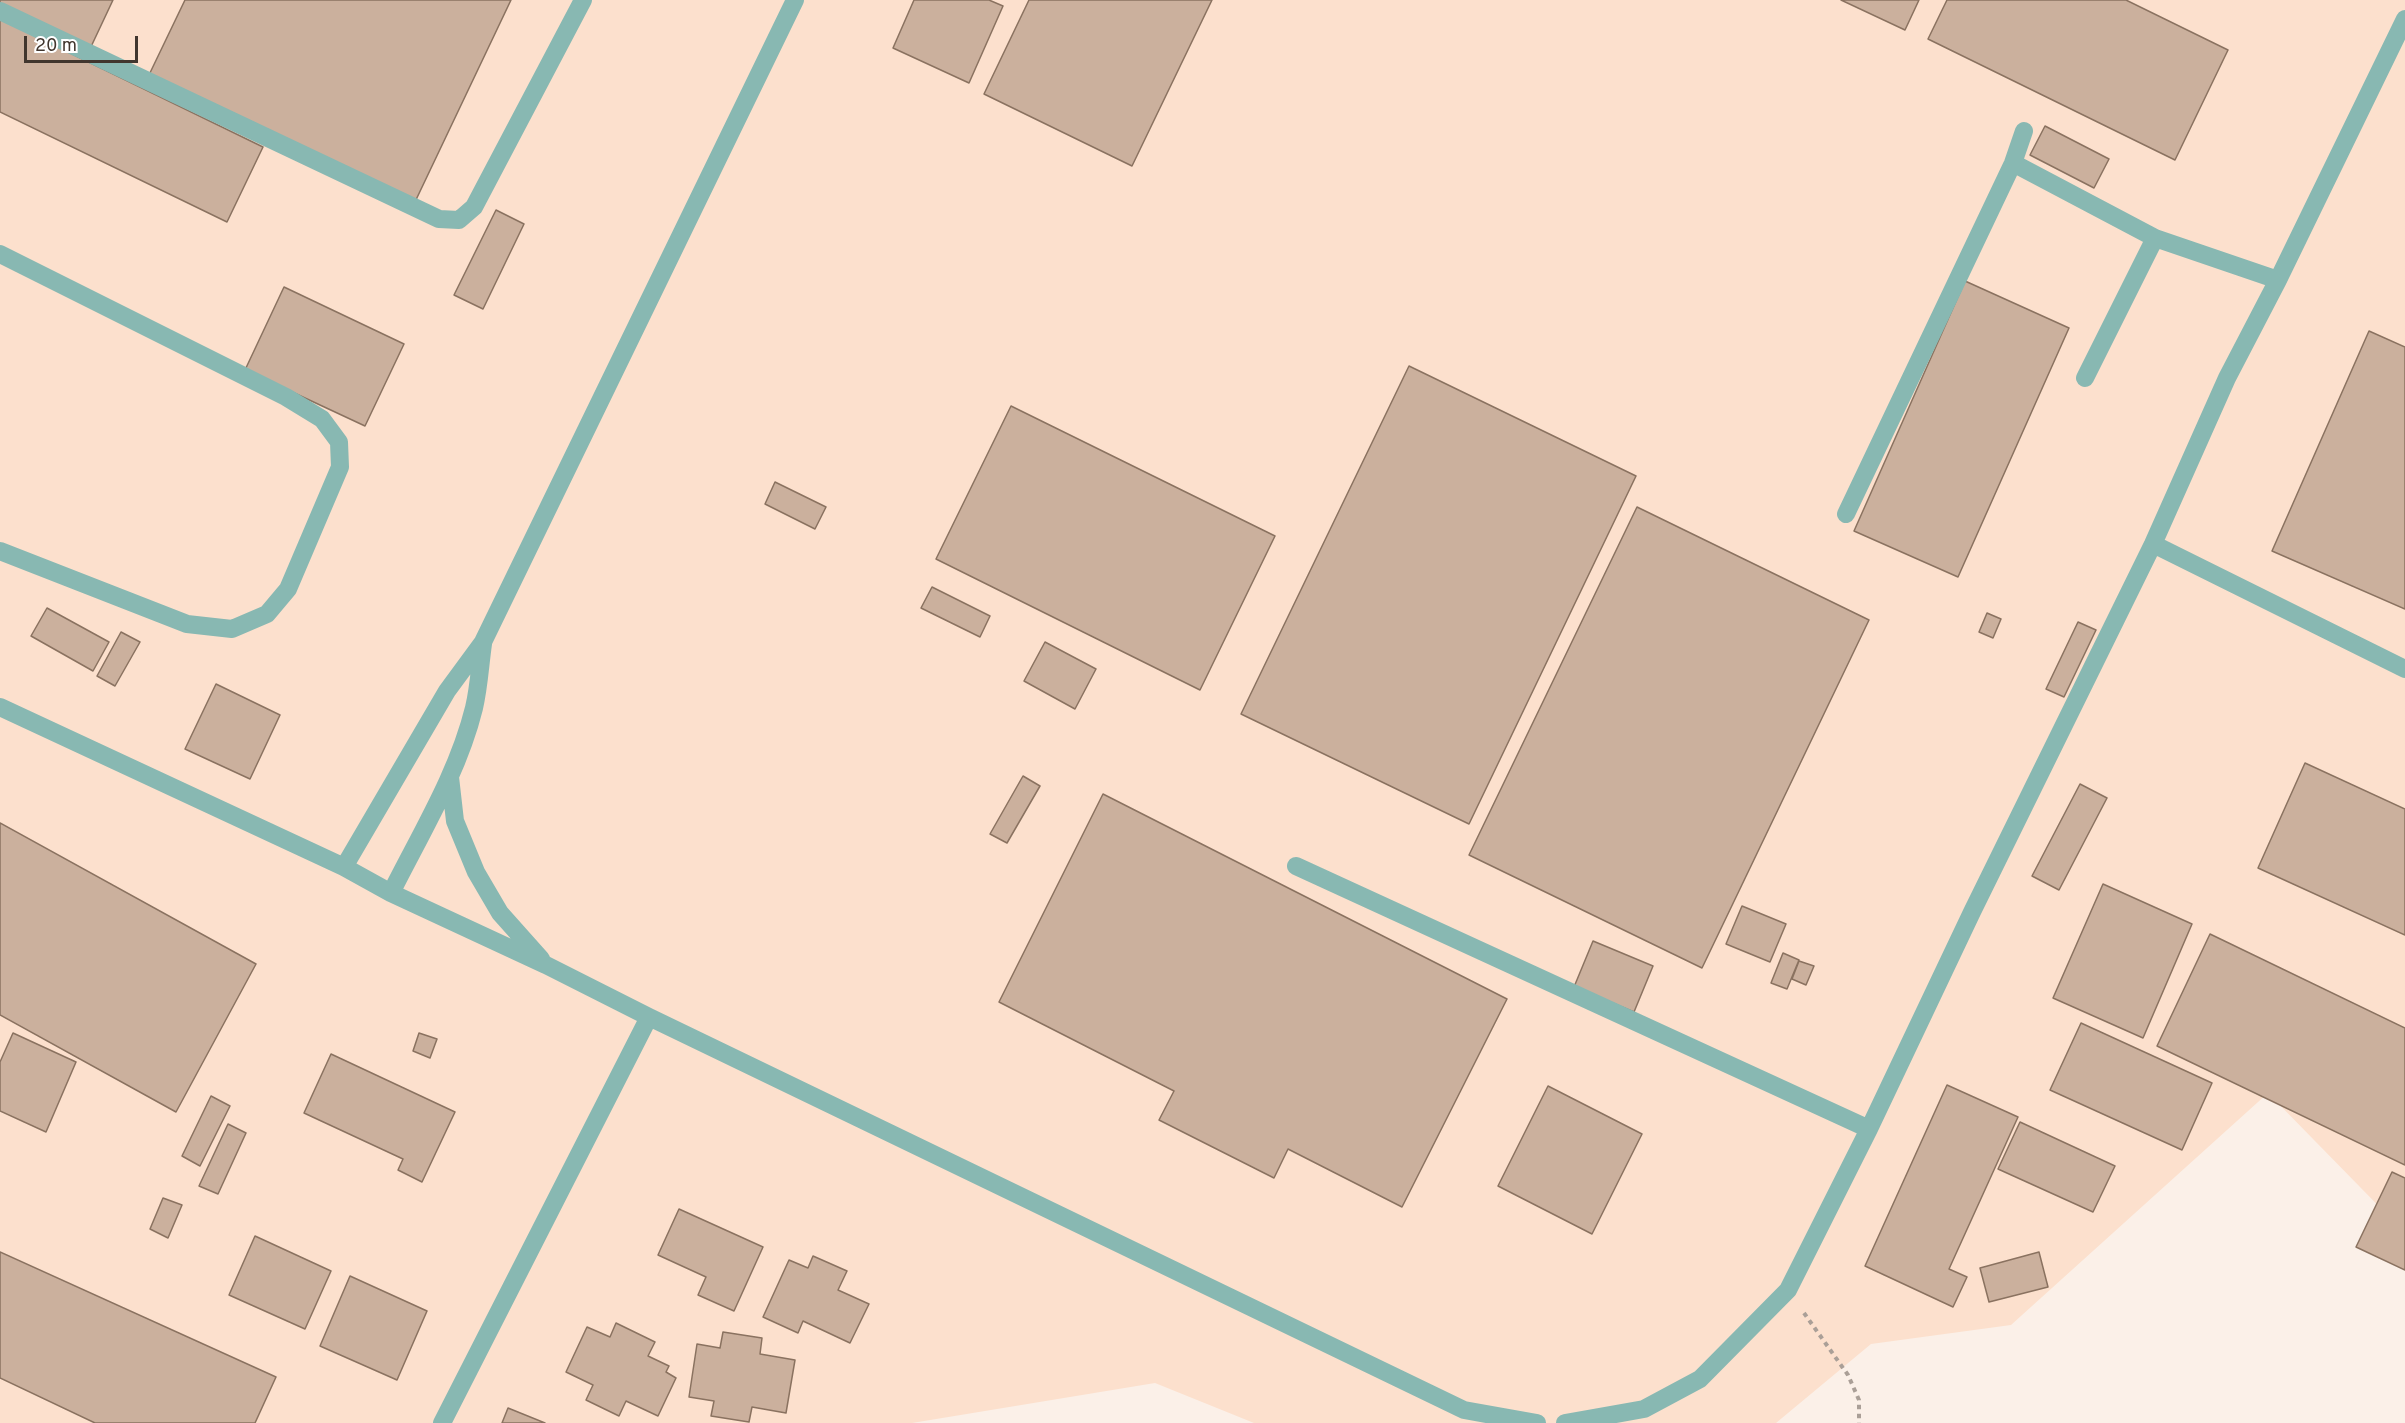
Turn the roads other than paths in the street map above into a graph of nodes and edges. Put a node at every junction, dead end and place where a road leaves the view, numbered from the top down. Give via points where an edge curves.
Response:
1 (583, 0) edge
2 (795, 0) edge
3 (0, 11) edge
4 (2405, 19) edge
5 (2024, 131) dead end
6 (2013, 163) junction
7 (2156, 238) junction
8 (0, 254) edge
9 (2278, 280) junction
10 (2085, 378) dead end
11 (1846, 514) dead end
12 (2153, 544) junction
13 (0, 551) edge
14 (483, 642) junction
15 (2405, 669) edge
16 (0, 707) edge
17 (450, 777) junction
18 (1296, 866) dead end
19 (344, 867) junction
20 (391, 893) junction
21 (546, 964) junction
22 (649, 1017) junction
23 (1869, 1129) junction
24 (442, 1423) edge
25 (1537, 1423) edge
26 (1565, 1423) edge

1 - 3 lane via 474,207 459,220 439,219
2 - 14 lane
4 - 9 lane
5 - 6 lane
6 - 7 lane
6 - 11 lane
7 - 9 lane
7 - 10 lane
8 - 13 lane via 286,397 322,419 339,442 339,468 288,589 267,614 232,629 187,624
9 - 12 lane via 2227,378
12 - 15 lane
12 - 23 lane
14 - 17 lane via 475,707
14 - 19 lane via 447,691
16 - 19 lane
17 - 20 lane
17 - 21 lane via 455,821 476,872 500,913
18 - 23 lane
19 - 20 lane
20 - 21 lane
21 - 22 lane
22 - 24 lane
22 - 25 lane via 1464,1410
23 - 26 lane via 1788,1290 1700,1379 1644,1409

